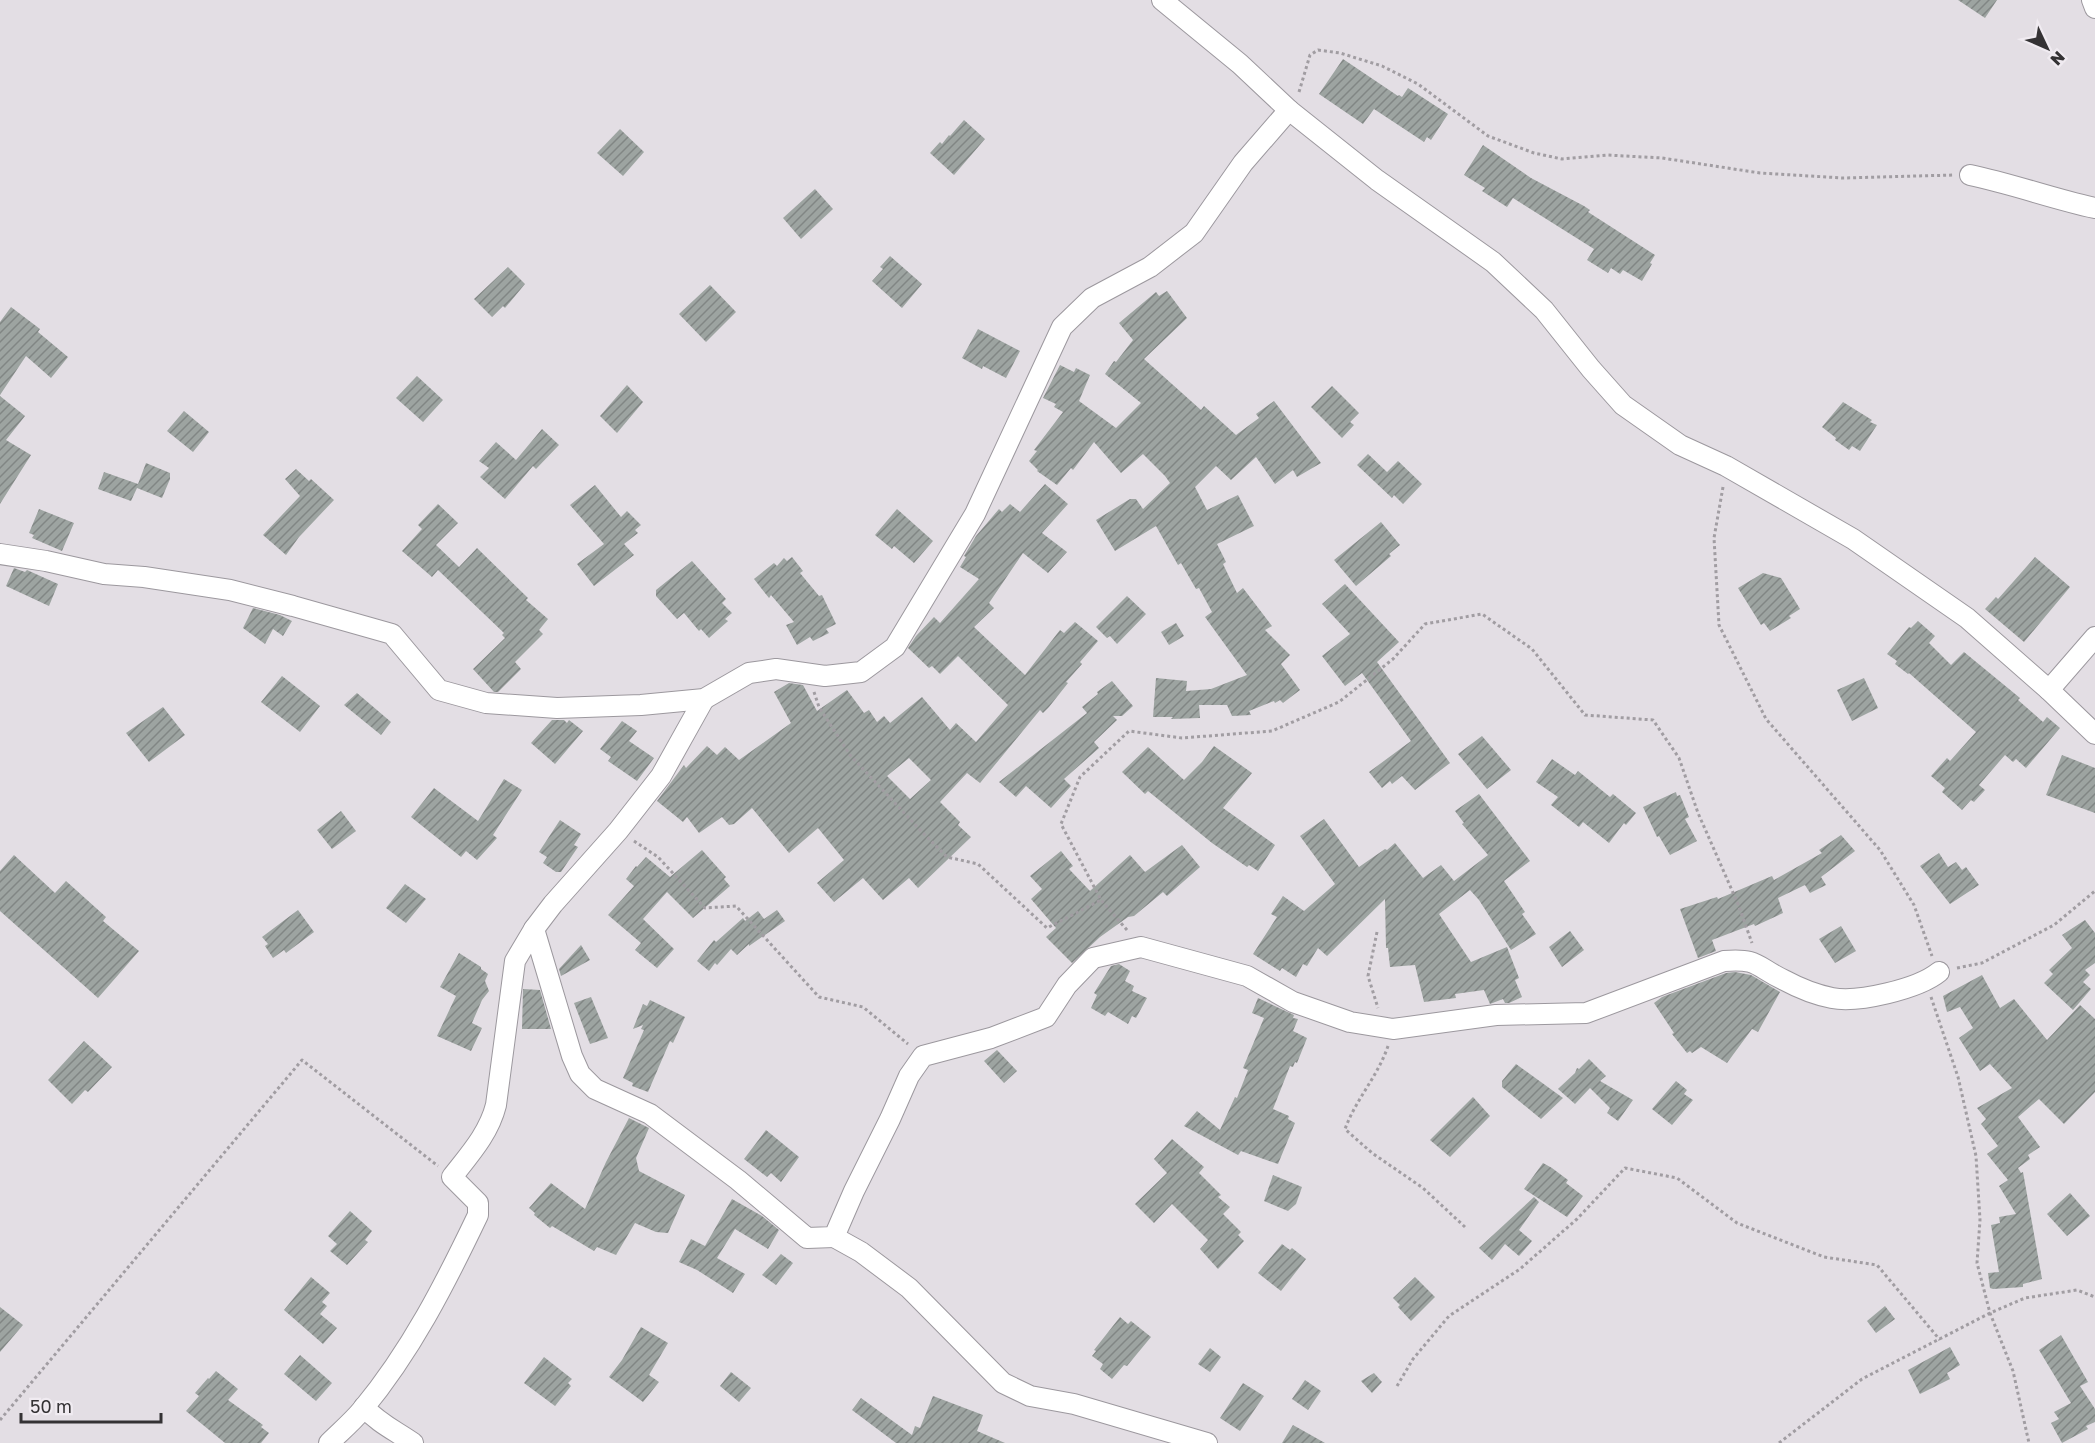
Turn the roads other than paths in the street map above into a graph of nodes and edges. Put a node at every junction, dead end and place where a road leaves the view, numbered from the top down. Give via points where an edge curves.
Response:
1 (1162, 0) edge
2 (2092, 0) edge
3 (2095, 8) edge
4 (1289, 110) junction
5 (1970, 175) road end
6 (2095, 208) edge
7 (0, 554) edge
8 (2095, 637) edge
9 (2049, 690) junction
10 (704, 699) junction
11 (2095, 734) edge
12 (534, 929) junction
13 (1932, 977) road end
14 (834, 1237) junction
15 (364, 1407) junction
16 (329, 1443) edge
17 (413, 1443) edge
18 (1207, 1443) edge

1 - 4 street
2 - 3 street
4 - 9 street via 1377,180 1493,262 1544,310 1623,405 1680,446 1726,466 1853,539 1967,618
4 - 10 street via 1243,164 1194,233 1150,267 1092,298 1062,327 975,514 895,647 861,672 825,676 776,669 749,672
5 - 6 street
7 - 10 street via 104,574 230,590 392,634 439,690 486,703 558,708
8 - 9 street
9 - 11 street
10 - 12 street via 662,776
12 - 14 street via 580,1074 595,1089 650,1114 807,1238
12 - 15 street via 515,961 493,1116 486,1134 452,1177 478,1203 478,1215 427,1316
13 - 14 street via 1876,997 1833,998 1742,960 1724,962 1586,1013 1496,1015 1393,1029 1350,1022 1293,1002 1247,976 1141,947 1093,958 1067,985 1046,1017 991,1038 923,1056 909,1076
14 - 18 street via 909,1288 1003,1383 1030,1396 1074,1404
15 - 16 street
15 - 17 street

